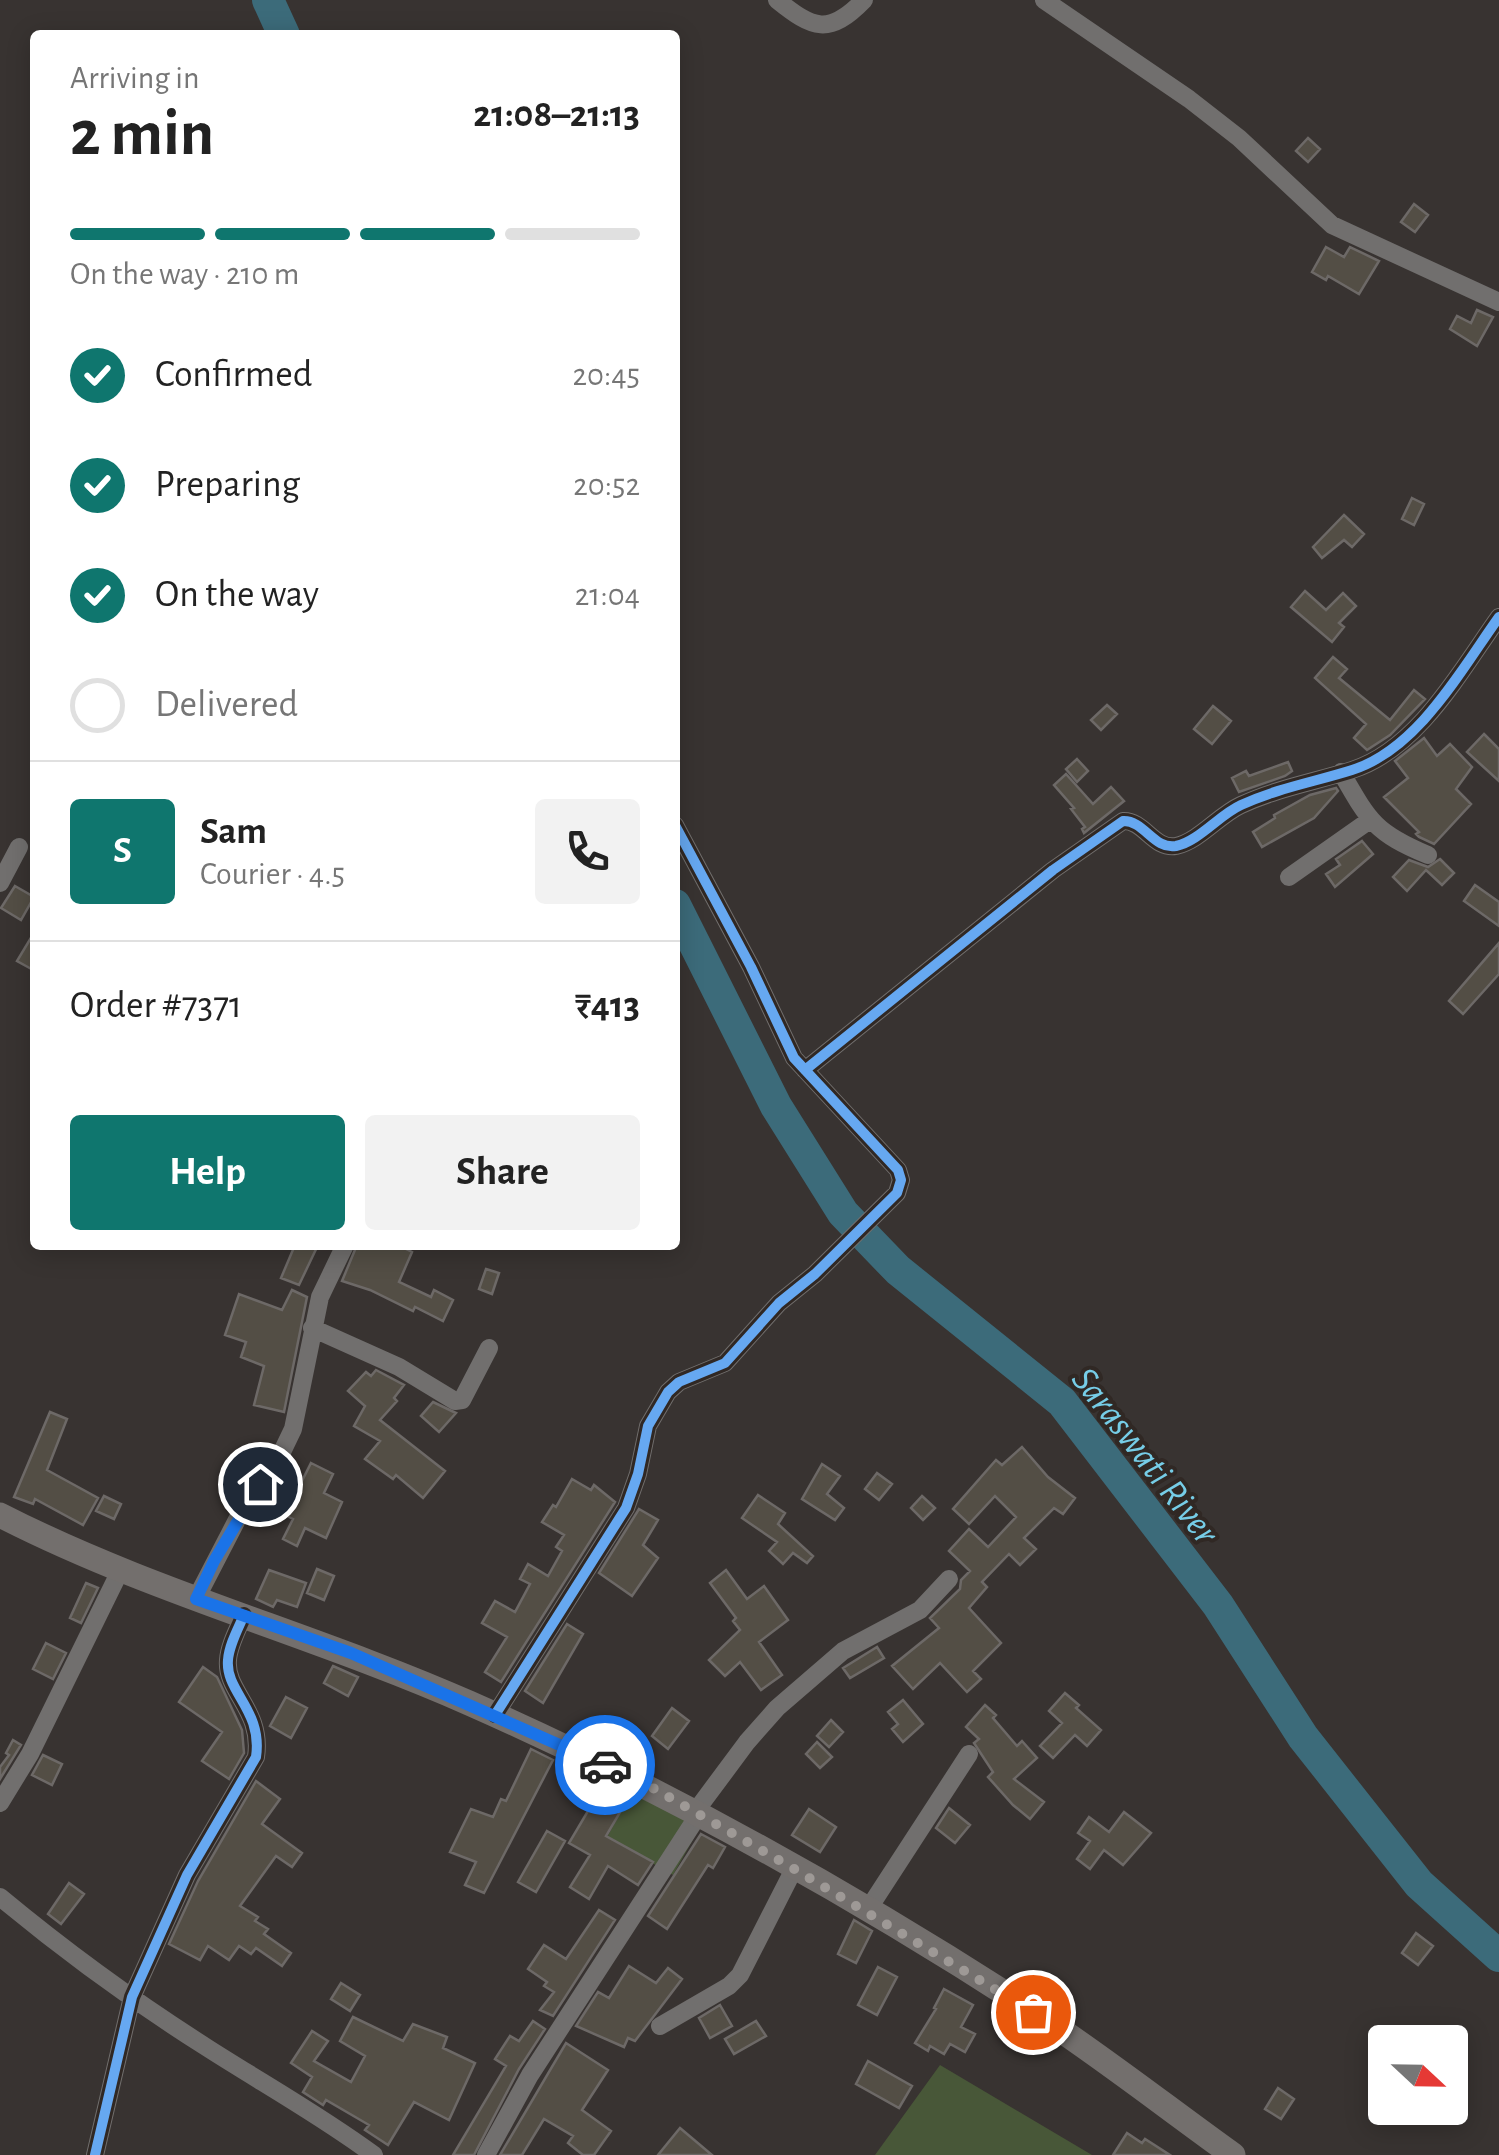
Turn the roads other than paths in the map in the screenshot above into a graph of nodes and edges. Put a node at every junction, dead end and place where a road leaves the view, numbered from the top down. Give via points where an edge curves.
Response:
1 (777, 0) edge
2 (864, 0) edge
3 (1044, 0) edge
4 (1499, 302) edge
5 (1499, 616) edge
6 (1341, 772) junction
7 (1370, 820) junction
8 (680, 834) edge
9 (19, 847) dead end
10 (1428, 854) dead end
11 (1289, 876) dead end
12 (0, 883) edge
13 (805, 1070) junction
14 (342, 1250) edge
15 (312, 1328) junction
16 (489, 1348) dead end
17 (0, 1515) edge
18 (120, 1569) junction
19 (950, 1579) dead end
20 (196, 1599) junction
21 (244, 1615) junction
22 (495, 1715) junction
23 (969, 1754) dead end
24 (0, 1803) edge
25 (697, 1813) junction
26 (794, 1868) junction
27 (0, 1898) edge
28 (867, 1911) junction
29 (132, 1997) junction
30 (660, 2026) dead end
31 (1204, 2146) edge
32 (95, 2155) edge
33 (374, 2155) edge
34 (486, 2155) edge
35 (1233, 2155) edge

1 - 2 street via 808,24 826,26
3 - 4 street via 1227,128 1332,225
5 - 6 street via 1421,722 1380,756
6 - 7 street
6 - 13 street via 1238,806 1179,845 1160,844 1138,824 1122,820
7 - 10 street via 1386,836
7 - 11 street
8 - 13 street
9 - 12 street
13 - 22 street via 898,1170 897,1193 779,1303 725,1364 668,1392 648,1426 626,1508
14 - 15 street
15 - 16 street via 459,1401
15 - 20 street via 293,1429
17 - 18 main road
18 - 20 main road
18 - 24 street
19 - 25 street via 920,1610 843,1651 778,1708
20 - 21 main road
21 - 22 main road
21 - 29 street via 227,1661 254,1721 256,1757 187,1875
22 - 25 main road
23 - 28 street
25 - 26 main road
25 - 34 street
26 - 28 main road
26 - 30 street via 740,1975
27 - 29 street
28 - 31 main road via 1033,2012
29 - 32 street
29 - 33 street
31 - 35 main road

